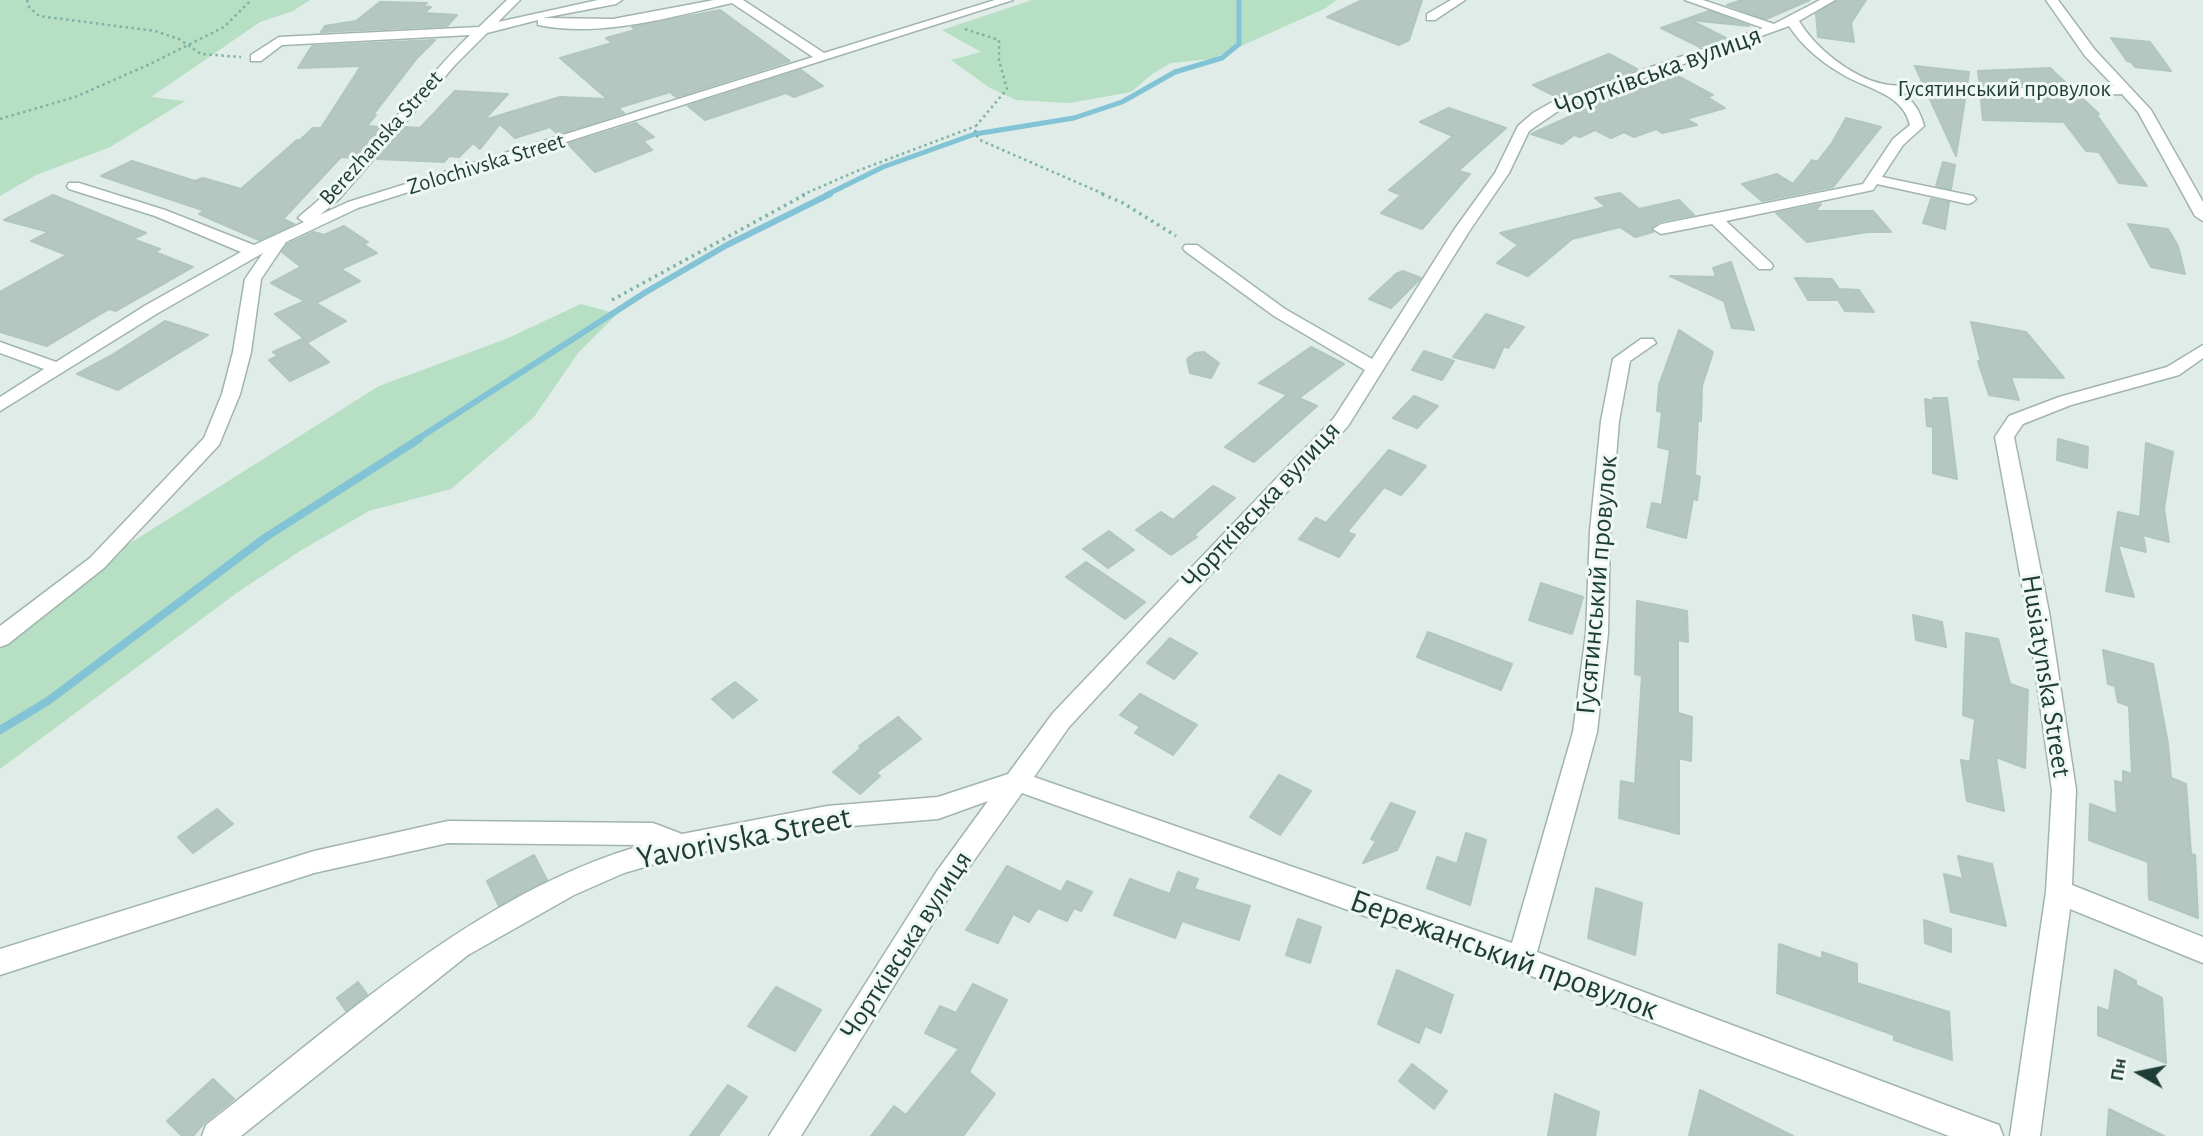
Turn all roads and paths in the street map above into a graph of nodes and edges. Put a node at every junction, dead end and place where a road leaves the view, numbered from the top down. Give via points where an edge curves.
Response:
1 (27, 0) edge
2 (251, 0) edge
3 (514, 0) edge
4 (615, 0) edge
5 (733, 0) edge
6 (947, 0) edge
7 (1007, 0) edge
8 (1459, 0) edge
9 (1691, 0) edge
10 (1829, 0) edge
11 (2052, 0) edge
12 (972, 11) junction
13 (1431, 17) dead end
14 (522, 19) junction
15 (938, 22) junction
16 (1783, 24) junction
17 (481, 31) junction
18 (187, 45) junction
19 (256, 58) joint
20 (823, 58) junction
21 (1881, 88) junction
22 (2126, 90) junction
23 (0, 119) edge
24 (976, 125) junction
25 (1873, 179) junction
26 (74, 186) dead end
27 (1968, 200) dead end
28 (2203, 216) edge
29 (1715, 219) junction
30 (1661, 229) dead end
31 (282, 237) junction
32 (1191, 248) joint
33 (254, 251) junction
34 (1765, 266) dead end
35 (612, 300) dead end
36 (1647, 343) dead end
37 (0, 347) edge
38 (2203, 350) edge
39 (57, 368) junction
40 (1374, 369) junction
41 (0, 405) edge
42 (0, 638) edge
43 (1017, 781) junction
44 (682, 845) junction
45 (2059, 892) junction
46 (2203, 950) edge
47 (1521, 959) junction
48 (0, 962) edge
49 (217, 1136) edge
50 (784, 1136) edge
51 (1988, 1136) edge
52 (2025, 1136) edge

1 - 18 path via 39,16 155,31
2 - 18 path via 224,27
3 - 17 street, Berezhanska Street
4 - 14 street
5 - 14 street via 608,23 561,25
5 - 20 street
6 - 12 street
7 - 12 street, Zolochivska Street
8 - 13 street
9 - 16 street
10 - 16 street, Чортківська вулиця
11 - 22 street via 2090,53
12 - 15 street, Zolochivska Street
14 - 17 street
15 - 20 street, Zolochivska Street
15 - 24 path via 999,40 1007,89
16 - 21 street, Гусятинський провулок via 1850,74
16 - 40 street, Чортківська вулиця via 1559,104 1538,116 1523,129 1502,173
17 - 19 street via 279,41
17 - 31 street, Berezhanska Street via 335,195
18 - 19 path via 201,54
18 - 23 path via 75,97
20 - 31 street, Zolochivska Street via 353,205
21 - 22 street, Гусятинський провулок via 1992,94
21 - 25 street, Гусятинський провулок via 1905,101 1916,114 1917,126 1898,142
22 - 28 street via 2144,110
24 - 32 path via 975,134 982,141 1123,203
24 - 35 path via 856,172 757,219
25 - 27 street
25 - 29 street via 1868,187
26 - 33 street via 160,213
29 - 30 street
29 - 34 street
31 - 33 street, Zolochivska Street
31 - 42 street, Berezhanska Street via 253,279 242,352 212,441 97,564
32 - 40 street via 1307,331
33 - 39 street, Zolochivska Street
36 - 47 street, Гусятинський провулок via 1622,359 1609,434 1597,633 1585,732
37 - 39 street
38 - 45 street, Husiatynska Street via 2173,371 2065,401 2016,420 2004,438 2038,612 2064,790
39 - 41 street, Zolochivska Street
40 - 43 street, Чортківська вулиця via 1341,422 1061,720
43 - 44 street, Yavorivska Street via 938,808 827,817
43 - 47 street, Бережанський провулок
43 - 50 street, Чортківська вулиця via 946,879
44 - 48 street via 653,834 448,832 314,862
44 - 49 street, Yavorivska Street via 620,863 565,887 458,946
45 - 46 street
45 - 52 street, Husiatynska Street
47 - 51 street, Бережанський провулок

